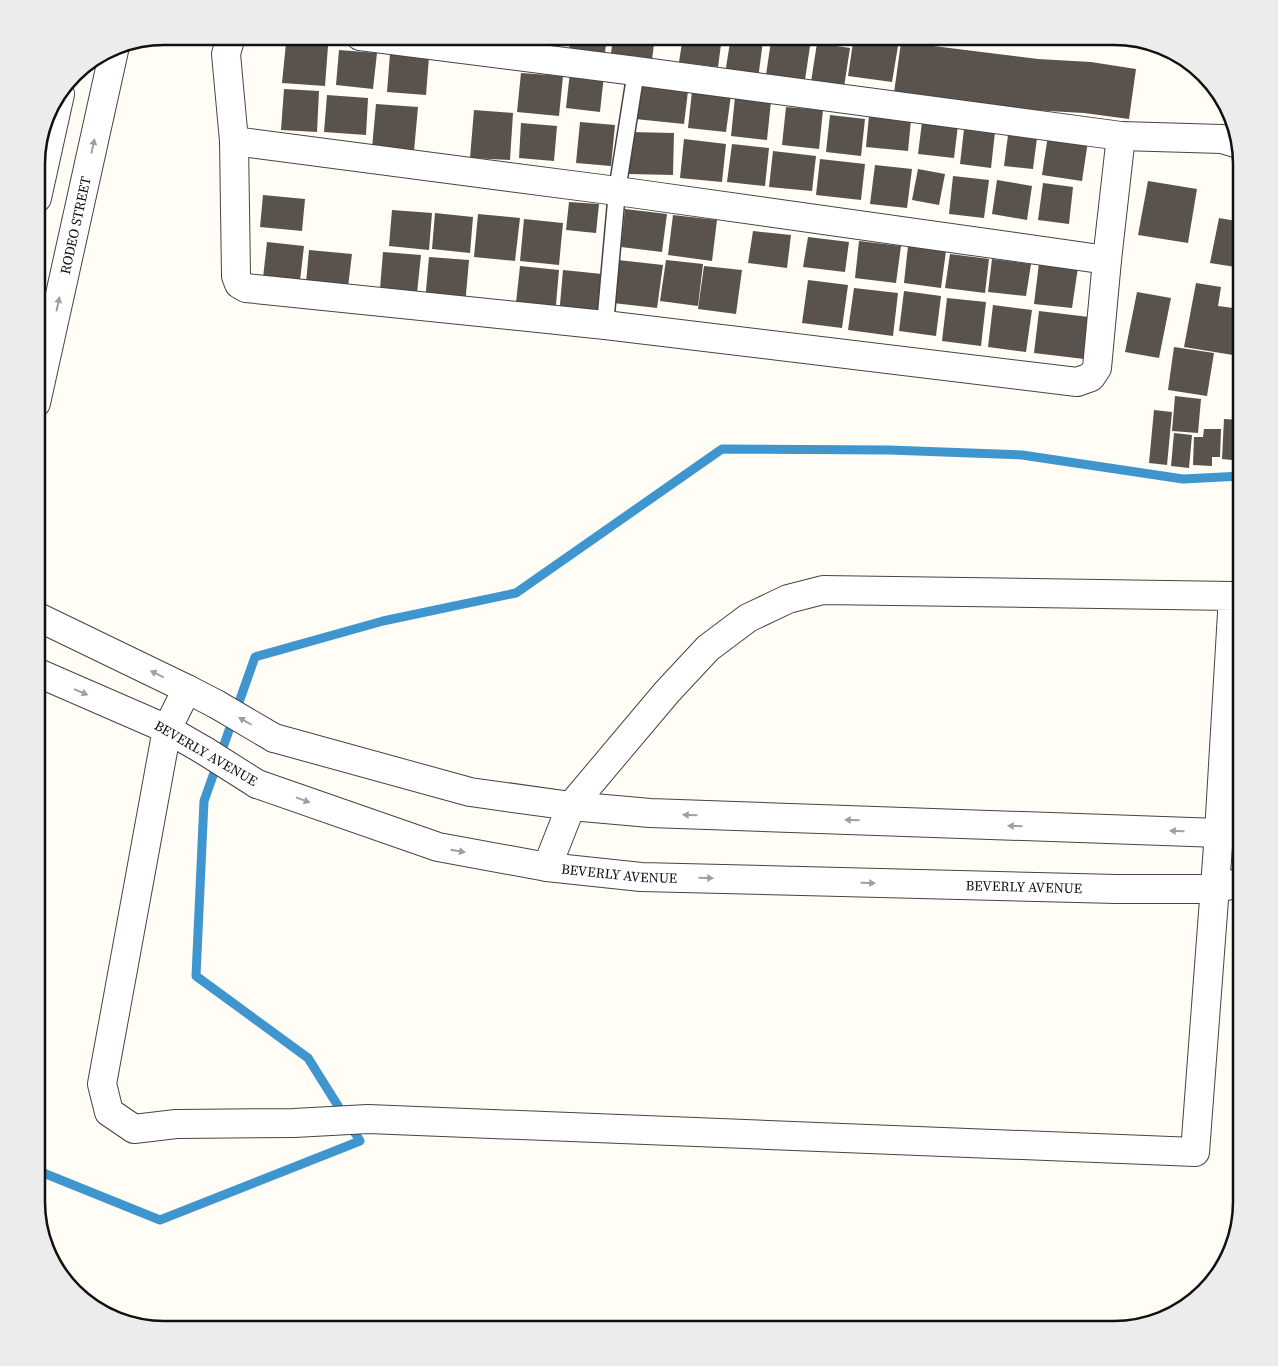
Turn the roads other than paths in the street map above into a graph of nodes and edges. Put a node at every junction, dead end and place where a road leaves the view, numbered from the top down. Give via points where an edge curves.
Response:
1 (228, 45) edge
2 (431, 45) edge
3 (107, 59) edge
4 (636, 71) junction
5 (67, 95) edge
6 (103, 102) junction
7 (55, 116) edge
8 (1121, 136) junction
9 (234, 140) junction
10 (1231, 142) edge
11 (45, 159) edge
12 (617, 191) junction
13 (1107, 260) junction
14 (605, 325) junction
15 (45, 363) edge
16 (45, 620) edge
17 (45, 676) edge
18 (187, 689) junction
19 (167, 729) junction
20 (571, 806) junction
21 (1230, 828) edge
22 (547, 867) junction
23 (1233, 884) edge
24 (1215, 889) junction

1 - 9 street via 226,54
2 - 4 street
3 - 6 street, RODEO STREET
4 - 8 street
4 - 12 lane
5 - 6 street
15 -> 6 street, RODEO STREET
7 - 11 street
8 - 10 street
8 - 13 street
9 - 12 street
9 - 14 street via 236,276 239,284 246,288
12 - 13 street
12 - 14 lane
13 - 14 street via 1097,368 1091,377 1077,382
18 -> 16 street
17 -> 19 street, BEVERLY AVENUE
18 - 19 street
20 -> 18 street via 470,792 274,738
19 -> 22 street, BEVERLY AVENUE via 257,784 438,847
19 - 24 street via 102,1084 109,1112 134,1129 176,1124 368,1120 1195,1152
21 -> 20 street via 650,814
20 - 21 street via 708,648 748,618 788,599 823,590 1233,596
20 - 22 street
21 - 24 street
22 -> 24 street, BEVERLY AVENUE via 641,877
23 - 24 street, BEVERLY AVENUE

